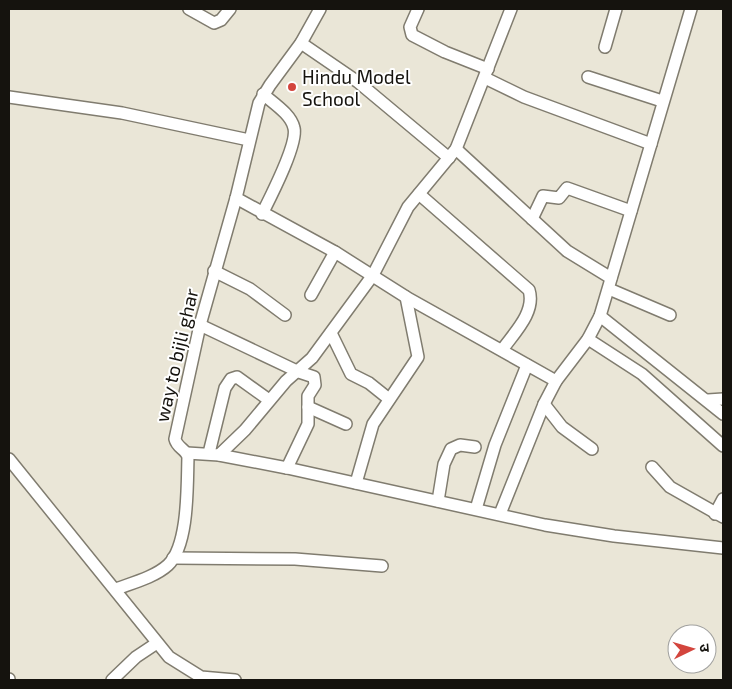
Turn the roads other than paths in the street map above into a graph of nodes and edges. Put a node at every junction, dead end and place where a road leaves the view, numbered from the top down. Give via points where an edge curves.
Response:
1 (189, 9) edge
2 (230, 9) edge
3 (320, 9) edge
4 (418, 9) edge
5 (511, 9) edge
6 (616, 9) edge
7 (691, 9) edge
8 (301, 43) junction
9 (605, 47) dead end
10 (486, 73) junction
11 (588, 77) dead end
12 (263, 94) junction
13 (9, 97) edge
14 (662, 101) junction
15 (250, 140) junction
16 (651, 144) junction
17 (452, 154) junction
18 (419, 194) junction
19 (236, 198) junction
20 (631, 211) junction
21 (262, 214) junction
22 (532, 219) junction
23 (335, 252) junction
24 (214, 271) junction
25 (373, 275) junction
26 (610, 284) junction
27 (311, 295) dead end
28 (406, 297) junction
29 (285, 315) dead end
30 (670, 315) dead end
31 (600, 316) junction
32 (200, 325) junction
33 (332, 333) junction
34 (588, 339) junction
35 (502, 350) junction
36 (527, 365) junction
37 (299, 372) junction
38 (556, 380) junction
39 (389, 399) junction
40 (723, 399) edge
41 (269, 400) junction
42 (708, 400) junction
43 (544, 404) junction
44 (308, 407) junction
45 (723, 414) edge
46 (346, 424) dead end
47 (723, 446) edge
48 (475, 447) dead end
49 (592, 449) dead end
50 (187, 453) junction
51 (214, 454) junction
52 (9, 459) edge
53 (652, 467) dead end
54 (287, 468) junction
55 (356, 482) junction
56 (723, 499) edge
57 (438, 501) junction
58 (476, 509) junction
59 (500, 514) junction
60 (719, 515) edge
61 (723, 548) edge
62 (174, 558) junction
63 (382, 566) dead end
64 (116, 589) junction
65 (157, 643) junction
66 (207, 678) edge
67 (112, 680) edge
68 (235, 680) edge

1 - 2 street via 214,23
3 - 8 street
4 - 10 street via 410,27 412,35
5 - 10 street
6 - 9 street
7 - 14 street
8 - 12 street
8 - 17 street
10 - 16 street via 524,97
10 - 17 street
11 - 14 street
12 - 15 street, way to bijli ghar
12 - 21 street via 288,117 294,134
13 - 15 street via 122,113
14 - 16 street
15 - 19 street, way to bijli ghar
16 - 20 street
17 - 18 street
17 - 22 street
18 - 25 street via 401,218
18 - 35 street via 529,290 532,301 528,313
19 - 21 street
19 - 24 street, way to bijli ghar
20 - 22 street via 567,188 558,198 543,196
20 - 26 street
21 - 23 street
22 - 26 street
23 - 25 street
23 - 27 street
24 - 29 street via 250,289
24 - 32 street, way to bijli ghar
25 - 28 street
25 - 33 street
26 - 30 street
26 - 31 street
28 - 35 street
28 - 39 street via 418,357
31 - 34 street
31 - 42 street
32 - 37 street
32 - 50 street, way to bijli ghar via 175,439
33 - 37 street
33 - 39 street via 351,374 369,382
34 - 38 street
34 - 47 street via 642,374
35 - 36 street
36 - 38 street
36 - 58 street via 495,445
37 - 41 street
37 - 44 street via 316,380 308,396
38 - 43 street
39 - 55 street via 369,432
40 - 42 street
41 - 51 street via 245,430
41 - 51 street via 237,377 231,379 225,388
42 - 45 street
43 - 49 street via 562,427
43 - 59 street
44 - 46 street
44 - 54 street via 308,424
48 - 57 street via 460,445 451,449 444,464
50 - 51 street
50 - 62 street, way to bijli ghar via 186,511
51 - 54 street
52 - 64 street
53 - 60 street via 670,487
54 - 55 street
55 - 57 street
56 - 60 street
57 - 58 street
58 - 59 street
59 - 61 street via 614,536
62 - 63 street via 295,559
62 - 64 street via 163,569
64 - 65 street
65 - 66 street via 179,665
65 - 67 street via 136,657
66 - 68 street

